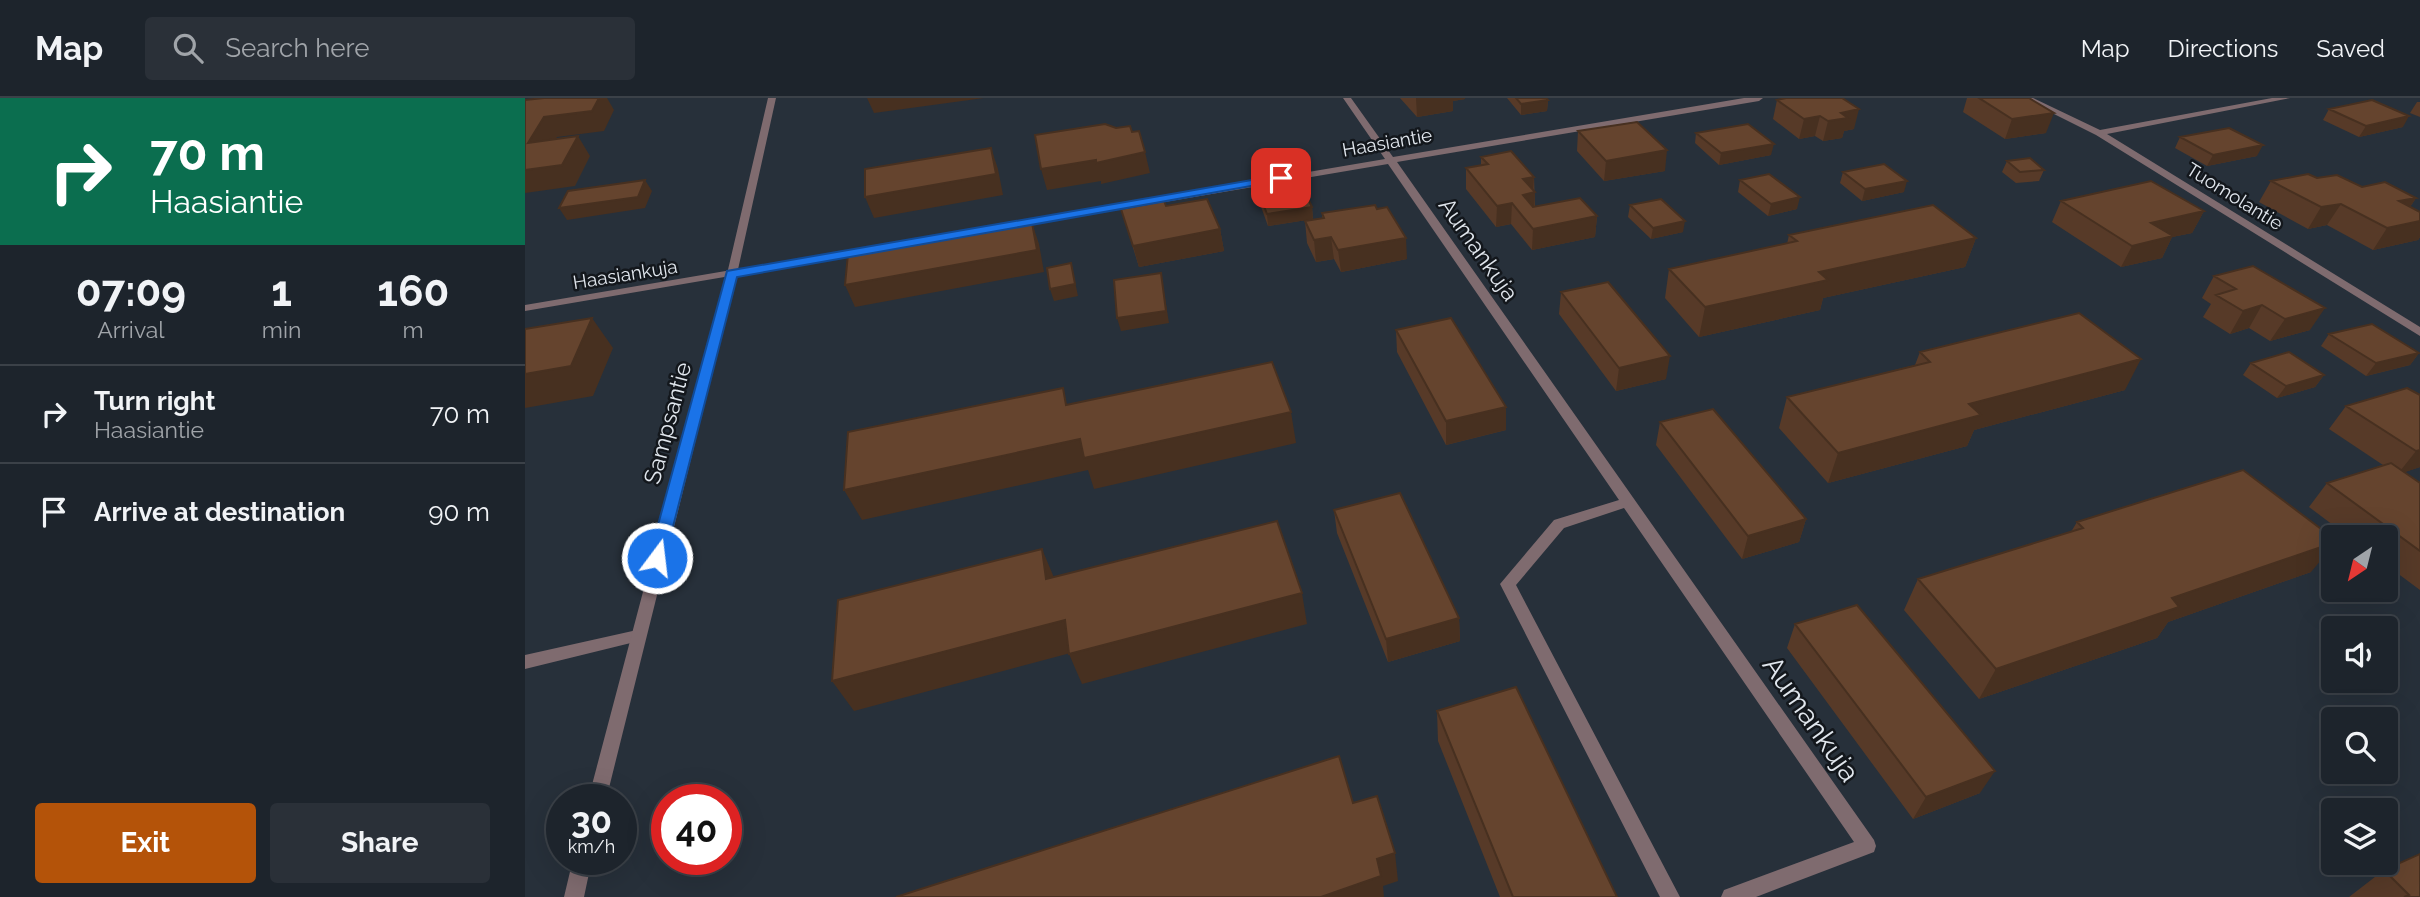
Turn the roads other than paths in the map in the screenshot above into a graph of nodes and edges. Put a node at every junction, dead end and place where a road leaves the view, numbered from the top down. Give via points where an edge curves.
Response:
1 (772, 98) edge
2 (1347, 98) edge
3 (1759, 98) edge
4 (2026, 98) edge
5 (2286, 98) edge
6 (2099, 133) junction
7 (1388, 159) junction
8 (731, 274) junction
9 (525, 308) edge
10 (2420, 332) edge
11 (1628, 502) junction
12 (637, 636) junction
13 (525, 663) edge
14 (601, 784) edge
15 (579, 875) edge
16 (574, 897) edge
17 (1670, 897) edge
18 (1731, 897) edge

1 - 8 street, Sampsantie
2 - 7 street, Aumankuja
3 - 7 street, Haasiantie
4 - 6 street, Tuomolantie
5 - 6 street
6 - 10 street, Tuomolantie
7 - 8 street, Haasiantie
7 - 11 street, Aumankuja
8 - 9 street, Haasiankuja
8 - 12 street, Sampsantie
11 - 17 street via 1559,524 1508,584
11 - 18 street, Aumankuja via 1867,846
12 - 13 street
12 - 14 street, Sampsantie
15 - 16 street

